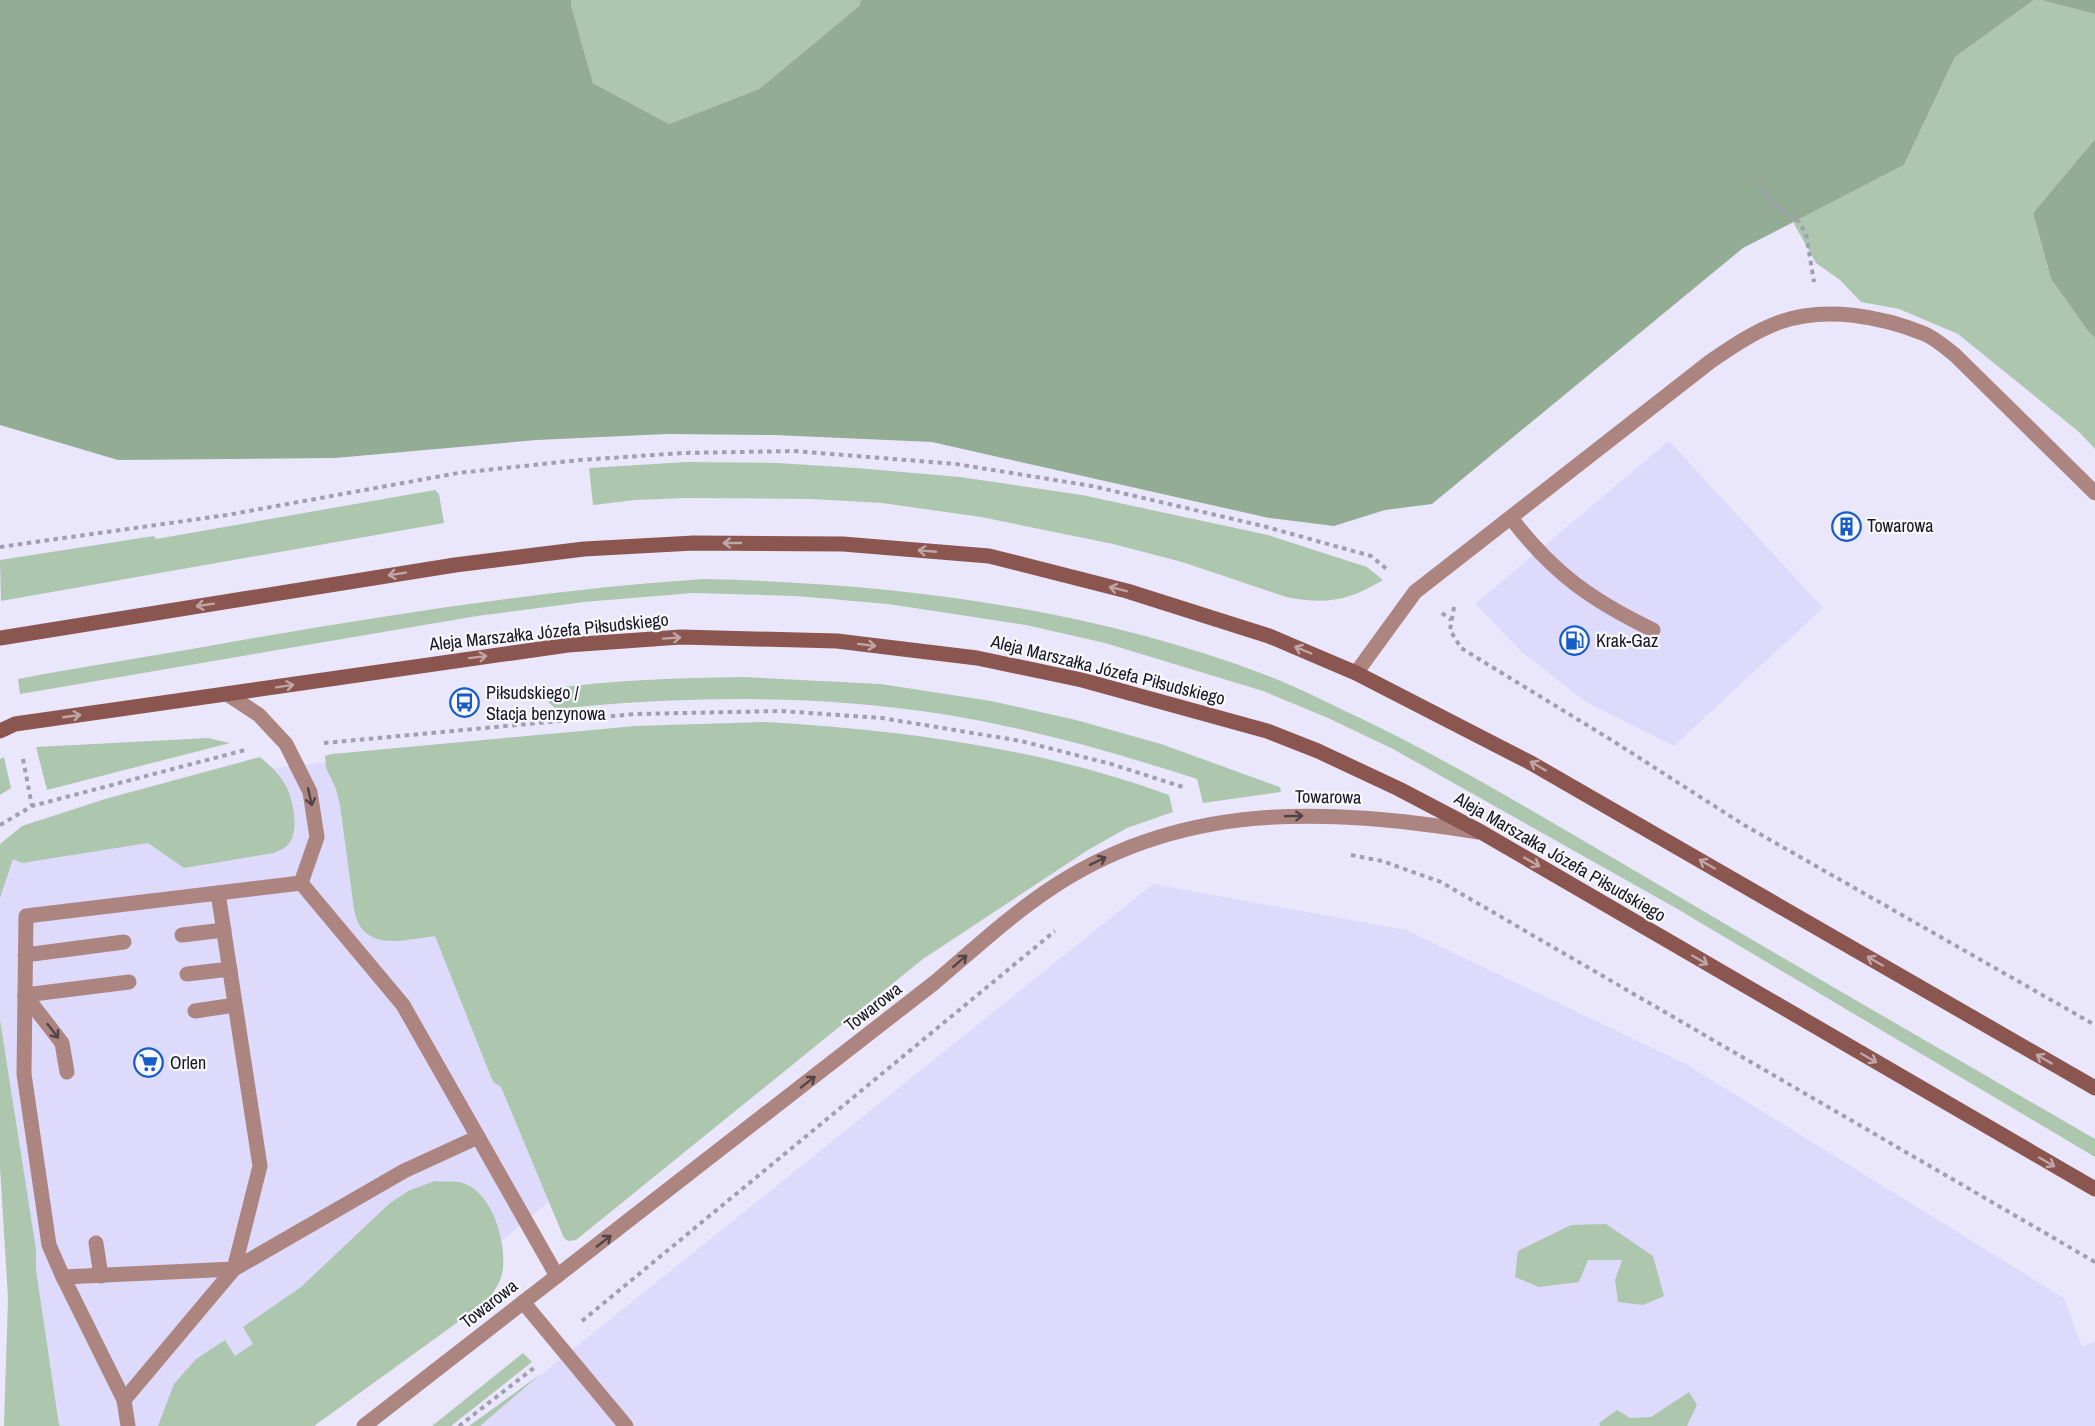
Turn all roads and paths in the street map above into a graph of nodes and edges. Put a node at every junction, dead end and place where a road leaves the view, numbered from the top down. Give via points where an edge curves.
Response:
1 (1758, 183) dead end
2 (1812, 259) dead end
3 (2095, 493) edge
4 (1511, 518) junction
5 (0, 548) edge
6 (1415, 592) junction
7 (1653, 630) dead end
8 (0, 638) edge
9 (1356, 673) junction
10 (227, 694) junction
11 (7, 725) edge
12 (0, 731) edge
13 (286, 744) junction
14 (22, 756) dead end
15 (1183, 788) dead end
16 (32, 806) junction
17 (0, 825) edge
18 (1481, 832) junction
19 (1343, 854) dead end
20 (301, 883) junction
21 (218, 893) junction
22 (1061, 926) dead end
23 (224, 930) junction
24 (182, 935) dead end
25 (124, 942) dead end
26 (25, 955) junction
27 (230, 969) junction
28 (187, 974) dead end
29 (129, 982) dead end
30 (25, 995) junction
31 (235, 1005) junction
32 (195, 1011) dead end
33 (2095, 1025) edge
34 (68, 1072) dead end
35 (2095, 1088) edge
36 (478, 1137) junction
37 (2095, 1189) edge
38 (96, 1243) dead end
39 (2095, 1262) edge
40 (234, 1269) junction
41 (102, 1276) junction
42 (558, 1276) junction
43 (63, 1277) junction
44 (523, 1302) junction
45 (600, 1306) dead end
46 (543, 1360) dead end
47 (124, 1400) junction
48 (128, 1426) edge
49 (364, 1426) edge
50 (459, 1426) edge
51 (626, 1426) edge

1 - 2 path via 1776,208 1799,222
3 - 4 street via 1941,344 1879,320 1834,314 1778,322 1745,339 1711,361
4 - 6 street
4 - 7 street via 1529,542 1581,590
5 - 6 path via 227,515 458,473 672,453 794,451 956,464 1092,486 1371,556
6 - 9 street
6 - 33 path via 1451,620 1450,630 1461,648 1744,825
9 -> 8 street via 1269,636 1127,591 989,556 843,544 694,543 584,549 455,564
35 -> 9 street via 1531,762
11 -> 10 street, Aleja Marszałka Józefa Piłsudskiego
10 - 13 street via 259,715
10 -> 18 street, Aleja Marszałka Józefa Piłsudskiego via 568,645 681,637 837,641 988,660 1082,680 1267,731 1399,789
11 - 12 street, Aleja Marszałka Józefa Piłsudskiego
13 - 15 path via 635,714 781,711 882,718 1021,741
13 - 16 path via 238,752
13 -> 20 street via 310,792 316,837
14 - 16 path
16 - 17 path
18 -> 37 street, Aleja Marszałka Józefa Piłsudskiego
42 -> 18 street, Towarowa via 934,983 1005,922 1047,890 1096,862 1143,842 1236,819 1362,816
19 - 39 path via 1382,861 1441,882
20 - 21 street
20 - 36 street via 403,1005
21 - 23 street
21 - 26 street via 26,916
22 - 45 path
23 - 24 street
23 - 27 street
25 - 26 street
26 - 30 street
27 - 28 street
27 - 31 street
29 - 30 street
30 -> 34 street via 62,1043
30 - 43 street via 24,1074 49,1245
31 - 32 street
31 - 40 street via 260,1166
36 - 40 street via 404,1171
36 - 42 street
38 - 41 street
40 - 41 street
40 - 47 street
41 - 43 street
42 - 44 street, Towarowa
43 - 47 street
44 - 49 street, Towarowa
44 - 51 street
46 - 50 path
47 - 48 street

